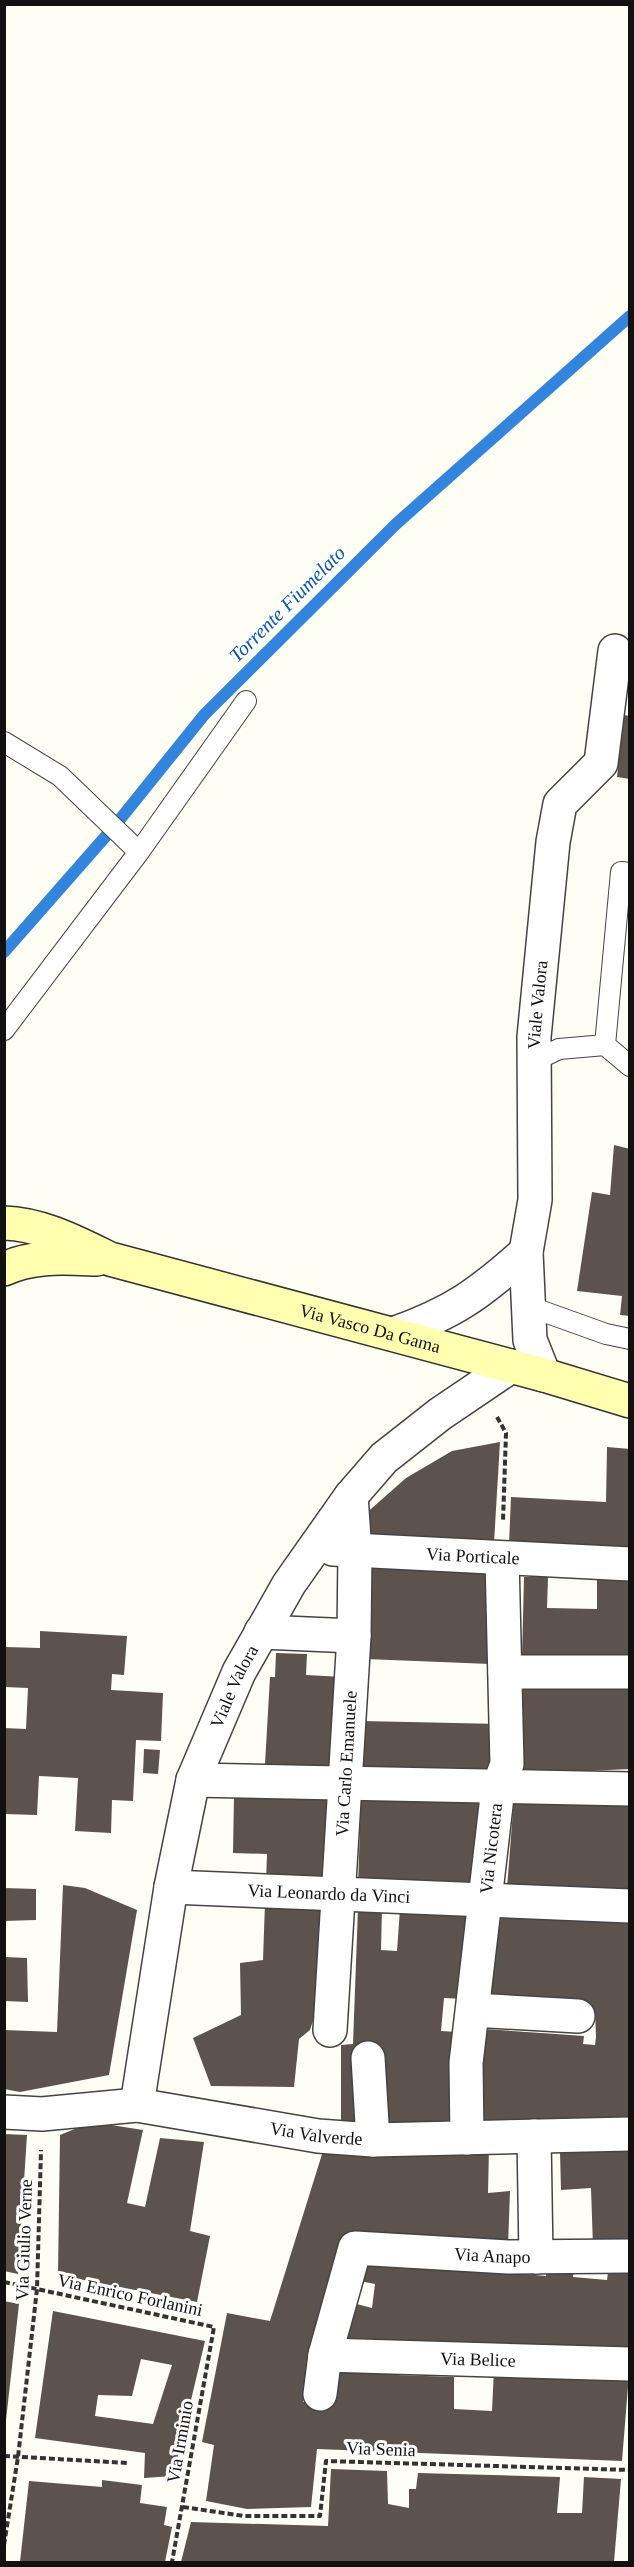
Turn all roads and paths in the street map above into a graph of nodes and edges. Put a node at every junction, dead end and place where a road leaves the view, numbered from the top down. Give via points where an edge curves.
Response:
1 (615, 651) dead end
2 (246, 701) dead end
3 (4, 742) edge
4 (139, 852) junction
5 (630, 873) edge
6 (4, 1030) edge
7 (605, 1045) junction
8 (536, 1060) junction
9 (630, 1066) edge
10 (4, 1223) edge
11 (526, 1252) junction
12 (110, 1259) junction
13 (4, 1269) edge
14 (528, 1306) junction
15 (393, 1334) junction
16 (630, 1339) edge
17 (511, 1366) junction
18 (544, 1375) junction
19 (482, 1387) junction
20 (630, 1401) edge
21 (351, 1496) junction
22 (316, 1547) junction
23 (355, 1552) junction
24 (502, 1559) junction
25 (630, 1564) edge
26 (261, 1632) junction
27 (354, 1636) junction
28 (505, 1672) junction
29 (630, 1672) edge
30 (193, 1780) junction
31 (344, 1784) junction
32 (498, 1788) junction
33 (630, 1789) edge
34 (171, 1887) junction
35 (336, 1894) junction
36 (486, 1900) junction
37 (630, 1906) edge
38 (472, 2010) junction
39 (578, 2016) dead end
40 (330, 2030) dead end
41 (368, 2058) dead end
42 (137, 2105) junction
43 (4, 2112) edge
44 (42, 2114) junction
45 (630, 2134) edge
46 (534, 2136) junction
47 (467, 2138) junction
48 (373, 2140) junction
49 (630, 2256) edge
50 (536, 2257) junction
51 (4, 2282) edge
52 (37, 2289) junction
53 (214, 2327) joint
54 (325, 2355) junction
55 (630, 2364) edge
56 (320, 2394) dead end
57 (4, 2456) edge
58 (18, 2457) junction
59 (128, 2463) dead end
60 (630, 2469) edge
61 (183, 2507) junction
62 (4, 2545) edge
63 (172, 2562) edge

1 - 8 street, Viale Valora via 601,763 560,804 535,1025
2 - 4 lane
3 - 4 lane via 60,776
4 - 6 lane
5 - 7 lane via 621,872
7 - 8 lane via 559,1049
7 - 9 lane
8 - 11 street, Viale Valora via 535,1200
10 - 12 main road via 56,1234
11 - 14 street, Viale Valora
11 - 15 street via 463,1304
12 - 13 main road via 52,1258
12 - 15 main road, Via Vasco Da Gama
14 - 16 lane
14 - 18 street, Viale Valora via 530,1340
15 - 17 main road, Via Vasco Da Gama
17 - 18 main road, Via Vasco Da Gama
17 - 19 street, Viale Valora
18 - 20 main road, Via Vasco Da Gama
19 - 21 street, Viale Valora via 384,1458
19 - 24 path via 506,1433
21 - 22 street, Viale Valora
21 - 23 street, Via Carlo Emanuele
22 - 23 street, Via Porticale
22 - 26 street, Viale Valora
23 - 24 street, Via Porticale
23 - 27 street, Via Carlo Emanuele
24 - 25 street, Via Porticale
24 - 28 street, Via Nicotera
26 - 27 street
26 - 30 street, Viale Valora via 239,1672
27 - 31 street, Via Carlo Emanuele
28 - 29 street
28 - 32 street, Via Nicotera via 507,1764
30 - 31 street
30 - 34 street, Viale Valora
31 - 32 street
31 - 35 street, Via Carlo Emanuele
32 - 33 street
32 - 36 street, Via Nicotera
34 - 35 street, Via Leonardo da Vinci
34 - 42 street, Viale Valora
35 - 36 street, Via Leonardo da Vinci
35 - 40 street, Via Carlo Emanuele
36 - 37 street, Via Leonardo da Vinci
36 - 38 street, Via Nicotera
38 - 39 street
38 - 47 street, Via Nicotera via 466,2064
41 - 48 street
42 - 44 street, Via Valverde
42 - 48 street, Via Valverde via 318,2136
43 - 44 street, Via Valverde
44 - 52 path, Via Giulio Verne
45 - 46 street, Via Valverde
46 - 47 street, Via Valverde
46 - 50 street
47 - 48 street, Via Valverde
49 - 50 street, Via Anapo
50 - 54 street, Via Anapo via 355,2248
51 - 52 path, Via Enrico Forlanini
52 - 53 path, Via Enrico Forlanini
52 - 58 path, Via Giulio Verne
53 - 61 path, Via Irminio
54 - 55 street, Via Belice
54 - 56 street
57 - 58 path
58 - 59 path
58 - 62 path, Via Giulio Verne
60 - 61 path, Via Senia via 326,2461 320,2516 244,2516
61 - 63 path, Via Irminio

